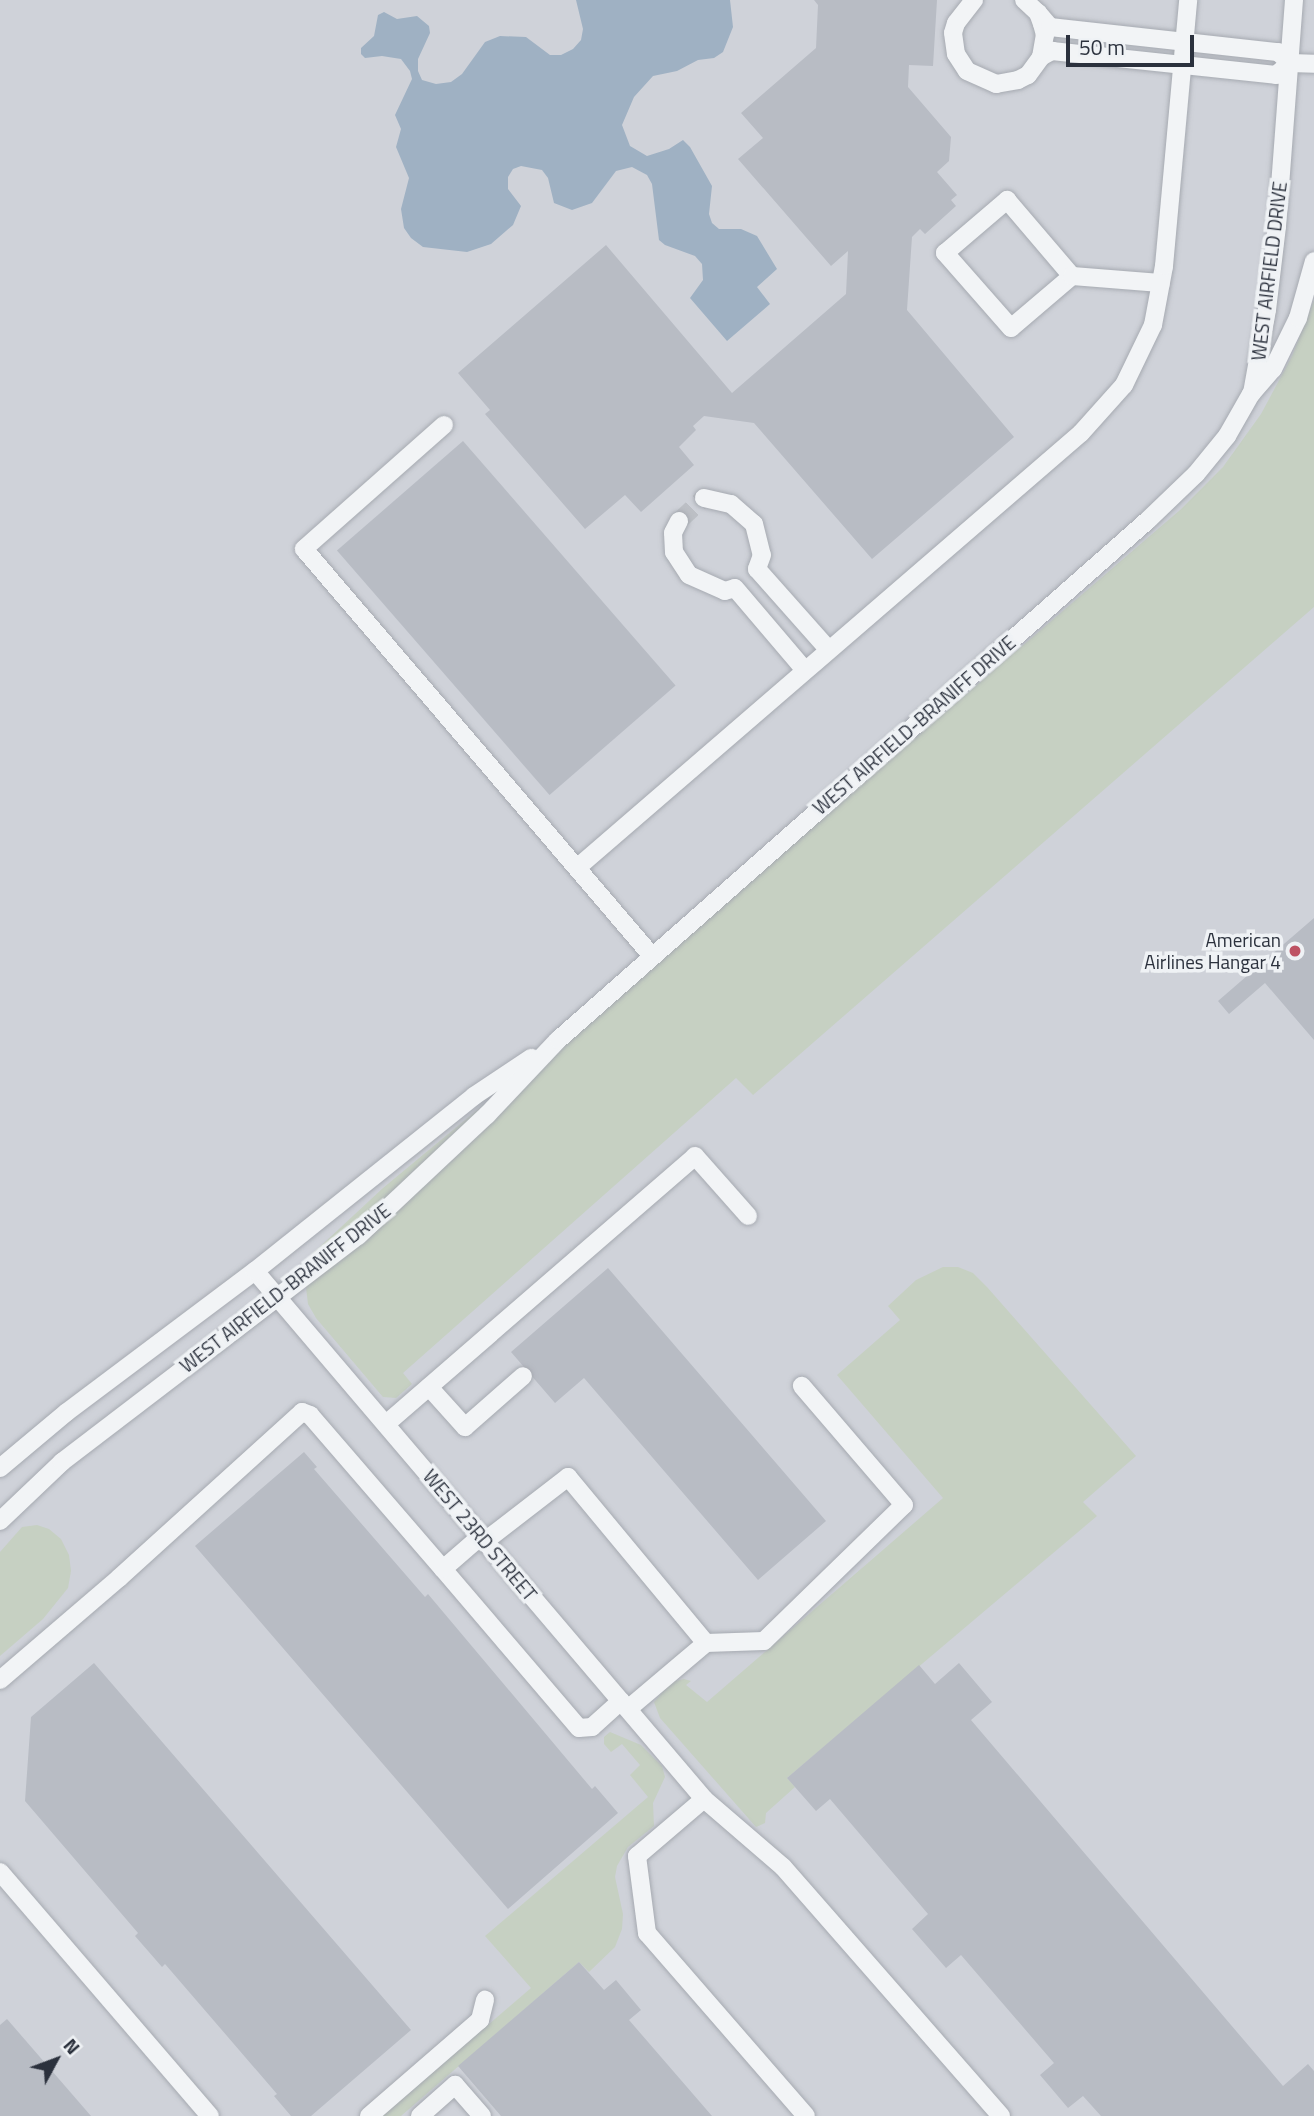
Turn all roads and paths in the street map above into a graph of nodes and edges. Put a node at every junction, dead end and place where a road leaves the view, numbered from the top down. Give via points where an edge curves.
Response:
1 (974, 0) edge
2 (1024, 0) edge
3 (1188, 0) edge
4 (1294, 0) edge
5 (1038, 13) junction
6 (1184, 42) junction
7 (1041, 57) junction
8 (1290, 63) junction
9 (1314, 64) edge
10 (1182, 65) junction
11 (1314, 261) edge
12 (1072, 276) junction
13 (1161, 283) junction
14 (1251, 394) junction
15 (444, 425) dead end
16 (704, 498) dead end
17 (679, 521) tunnel mouth
18 (828, 649) junction
19 (804, 669) junction
20 (578, 867) junction
21 (653, 956) junction
22 (558, 1040) junction
23 (748, 1216) dead end
24 (256, 1271) junction
25 (278, 1297) junction
26 (523, 1376) dead end
27 (802, 1386) dead end
28 (429, 1387) junction
29 (386, 1424) junction
30 (0, 1468) edge
31 (0, 1521) edge
32 (483, 1538) junction
33 (443, 1569) junction
34 (706, 1643) junction
35 (0, 1679) edge
36 (625, 1705) junction
37 (704, 1798) junction
38 (0, 1872) edge
39 (485, 2000) dead end
40 (210, 2116) edge
41 (369, 2116) edge
42 (420, 2116) edge
43 (482, 2116) edge
44 (806, 2116) edge
45 (1001, 2116) edge

1 - 7 street via 961,12 953,33 956,54 967,71 986,82 1007,83 1028,75
2 - 5 street
3 - 6 street
4 - 8 street, WEST AIRFIELD DRIVE
5 - 6 street via 1050,27
5 - 7 street via 1045,35
6 - 8 street via 1278,52
6 - 10 street
7 - 10 street via 1052,51
8 - 9 street
8 - 10 street via 1276,75
8 - 14 street, WEST AIRFIELD DRIVE via 1269,298
10 - 13 street
11 - 14 street, WEST AIRFIELD DRIVE via 1298,318 1273,369
12 - 12 street via 1007,200 946,253 1012,328
12 - 13 street
13 - 18 street via 1153,325 1124,385 1081,433
14 - 21 street, WEST AIRFIELD-BRANIFF DRIVE via 1227,436 1196,474 1148,520
15 - 20 street via 304,549
16 - 18 street via 731,504 754,524 762,555 757,569
17 - 19 street via 673,533 674,552 689,575 725,591 735,588
18 - 19 street
19 - 20 street
20 - 21 street
21 - 22 street, WEST AIRFIELD-BRANIFF DRIVE
22 - 24 street, WEST AIRFIELD-BRANIFF DRIVE via 474,1096
22 - 25 street, WEST AIRFIELD-BRANIFF DRIVE via 487,1115 358,1236
23 - 28 street via 695,1156
24 - 25 street, WEST 23RD STREET
24 - 30 street, WEST AIRFIELD-BRANIFF DRIVE via 67,1412
25 - 29 street, WEST 23RD STREET
25 - 31 street, WEST AIRFIELD-BRANIFF DRIVE via 62,1462
26 - 28 street via 465,1427
27 - 34 street via 904,1505 764,1642
28 - 29 street
29 - 32 street, WEST 23RD STREET
32 - 33 street
32 - 34 street via 568,1477
32 - 36 street, WEST 23RD STREET
33 - 35 street via 310,1415 302,1412
33 - 36 street via 579,1728 592,1727
34 - 36 street
36 - 37 street, WEST 23RD STREET
37 - 44 street via 637,1856 647,1933
37 - 45 street, WEST 23RD STREET via 783,1867
38 - 40 street
39 - 41 street via 480,2020
42 - 43 street via 455,2085

